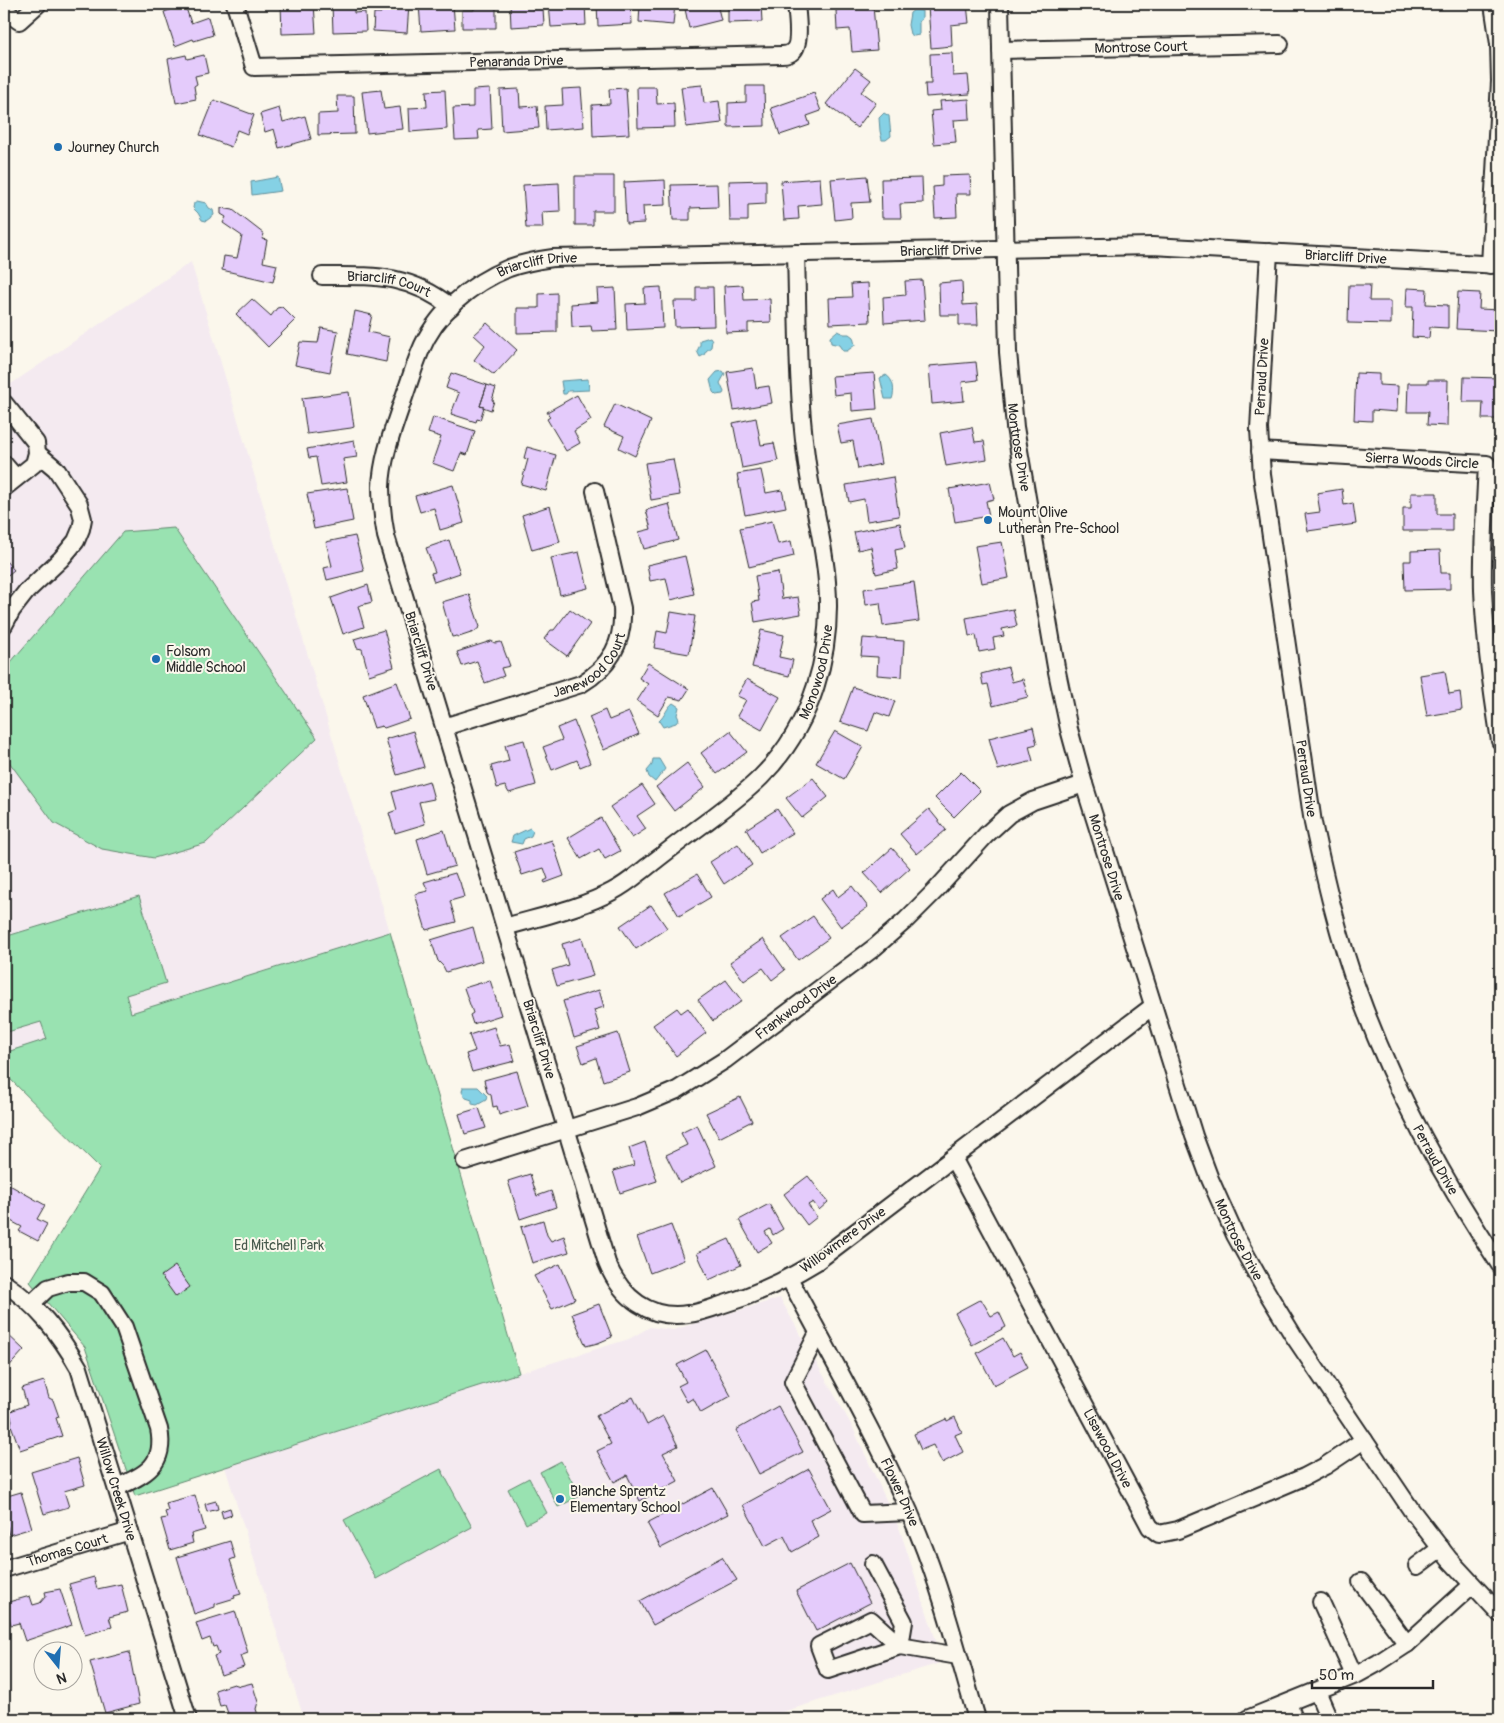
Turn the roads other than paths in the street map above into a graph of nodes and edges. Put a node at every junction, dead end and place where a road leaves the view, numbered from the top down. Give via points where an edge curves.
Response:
1 (38, 4) edge
2 (235, 4) edge
3 (796, 4) edge
4 (1000, 4) edge
5 (1492, 4) edge
6 (4, 10) edge
7 (1280, 44) dead end
8 (1001, 50) junction
9 (1500, 81) edge
10 (1006, 249) junction
11 (1269, 252) junction
12 (796, 253) junction
13 (1495, 265) edge
14 (322, 276) dead end
15 (451, 307) junction
16 (4, 403) edge
17 (1260, 451) junction
18 (37, 453) junction
19 (4, 464) edge
20 (10, 483) edge
21 (595, 491) dead end
22 (4, 625) edge
23 (444, 727) junction
24 (1500, 741) edge
25 (1084, 784) junction
26 (505, 928) junction
27 (1153, 1006) junction
28 (566, 1129) junction
29 (953, 1158) junction
30 (465, 1161) dead end
31 (1500, 1265) edge
32 (789, 1278) junction
33 (4, 1283) edge
34 (31, 1304) junction
35 (818, 1333) junction
36 (1364, 1440) junction
37 (117, 1487) junction
38 (909, 1512) junction
39 (130, 1531) junction
40 (1441, 1548) junction
41 (873, 1564) dead end
42 (1417, 1566) dead end
43 (4, 1569) edge
44 (1361, 1582) dead end
45 (1472, 1585) junction
46 (1321, 1602) dead end
47 (1500, 1614) edge
48 (1406, 1644) junction
49 (958, 1656) junction
50 (1354, 1676) junction
51 (1317, 1691) junction
52 (1288, 1702) junction
53 (188, 1719) edge
54 (977, 1719) edge
55 (1247, 1719) edge
56 (1294, 1719) edge
57 (1329, 1719) edge

1 - 6 street via 19,21
2 - 3 street, Penaranda Drive via 254,67 782,55 792,53 796,47
4 - 8 street, Montrose Drive
5 - 9 street via 1499,44
7 - 8 street, Montrose Court
8 - 10 street, Montrose Drive
9 - 13 street
10 - 11 street, Briarcliff Drive via 1152,246
10 - 12 street, Briarcliff Drive
10 - 25 street, Montrose Drive via 1008,352 1015,427 1056,667 1068,729
11 - 13 street, Briarcliff Drive
11 - 17 street, Perraud Drive
12 - 15 street, Briarcliff Drive via 538,260 488,278
12 - 26 street, Monowood Drive via 800,403 829,605 822,667 815,691 793,736 745,793 614,891
14 - 15 street, Briarcliff Court via 391,278 416,286
15 - 23 street, Briarcliff Drive via 431,331 420,351 387,448 381,486 386,536
16 - 18 street via 36,443
17 - 24 street, Sierra Woods Circle via 1487,464 1484,590 1488,660
17 - 31 street, Perraud Drive via 1313,822 1335,917 1358,990 1410,1114 1446,1182
18 - 20 street via 34,464
18 - 22 street via 56,468 80,504 83,519 76,541 26,592
19 - 20 street
21 - 23 street, Janewood Court via 622,608 621,631 607,662 591,678 576,686
23 - 26 street, Briarcliff Drive
25 - 27 street, Montrose Drive
25 - 28 street, Frankwood Drive via 1033,800 1009,814 906,920 725,1060 676,1090
26 - 28 street, Briarcliff Drive
27 - 29 street, Willowmere Drive
27 - 36 street, Montrose Drive via 1194,1136 1235,1235 1265,1289
28 - 30 street, Frankwood Drive
28 - 32 street, Willowmere Drive via 607,1263 617,1284 633,1300 653,1311 687,1315 764,1291
29 - 32 street, Willowmere Drive via 816,1262
29 - 36 street, Lisawood Drive via 1150,1527 1159,1534 1178,1530 1304,1477
32 - 35 street, Flower Drive
33 - 34 street, Willow Creek Drive
34 - 37 street, Willow Creek Drive via 57,1332 79,1368
34 - 37 street via 48,1288 68,1282 84,1282 102,1293 124,1327 161,1442 159,1455 151,1469
35 - 38 street, Flower Drive
35 - 38 street via 793,1382 863,1514
36 - 40 street, Montrose Drive
37 - 39 street, Willow Creek Drive
38 - 49 street, Flower Drive via 933,1573
39 - 43 street, Thomas Court
39 - 53 street, Willow Creek Drive
40 - 42 street
40 - 45 street, Montrose Drive
41 - 49 street via 904,1622 900,1646
44 - 48 street
45 - 47 street, Montrose Drive
45 - 48 street
46 - 50 street
48 - 50 street
49 - 54 street, Flower Drive
50 - 51 street
51 - 52 street
51 - 57 street
52 - 55 street
52 - 56 street

